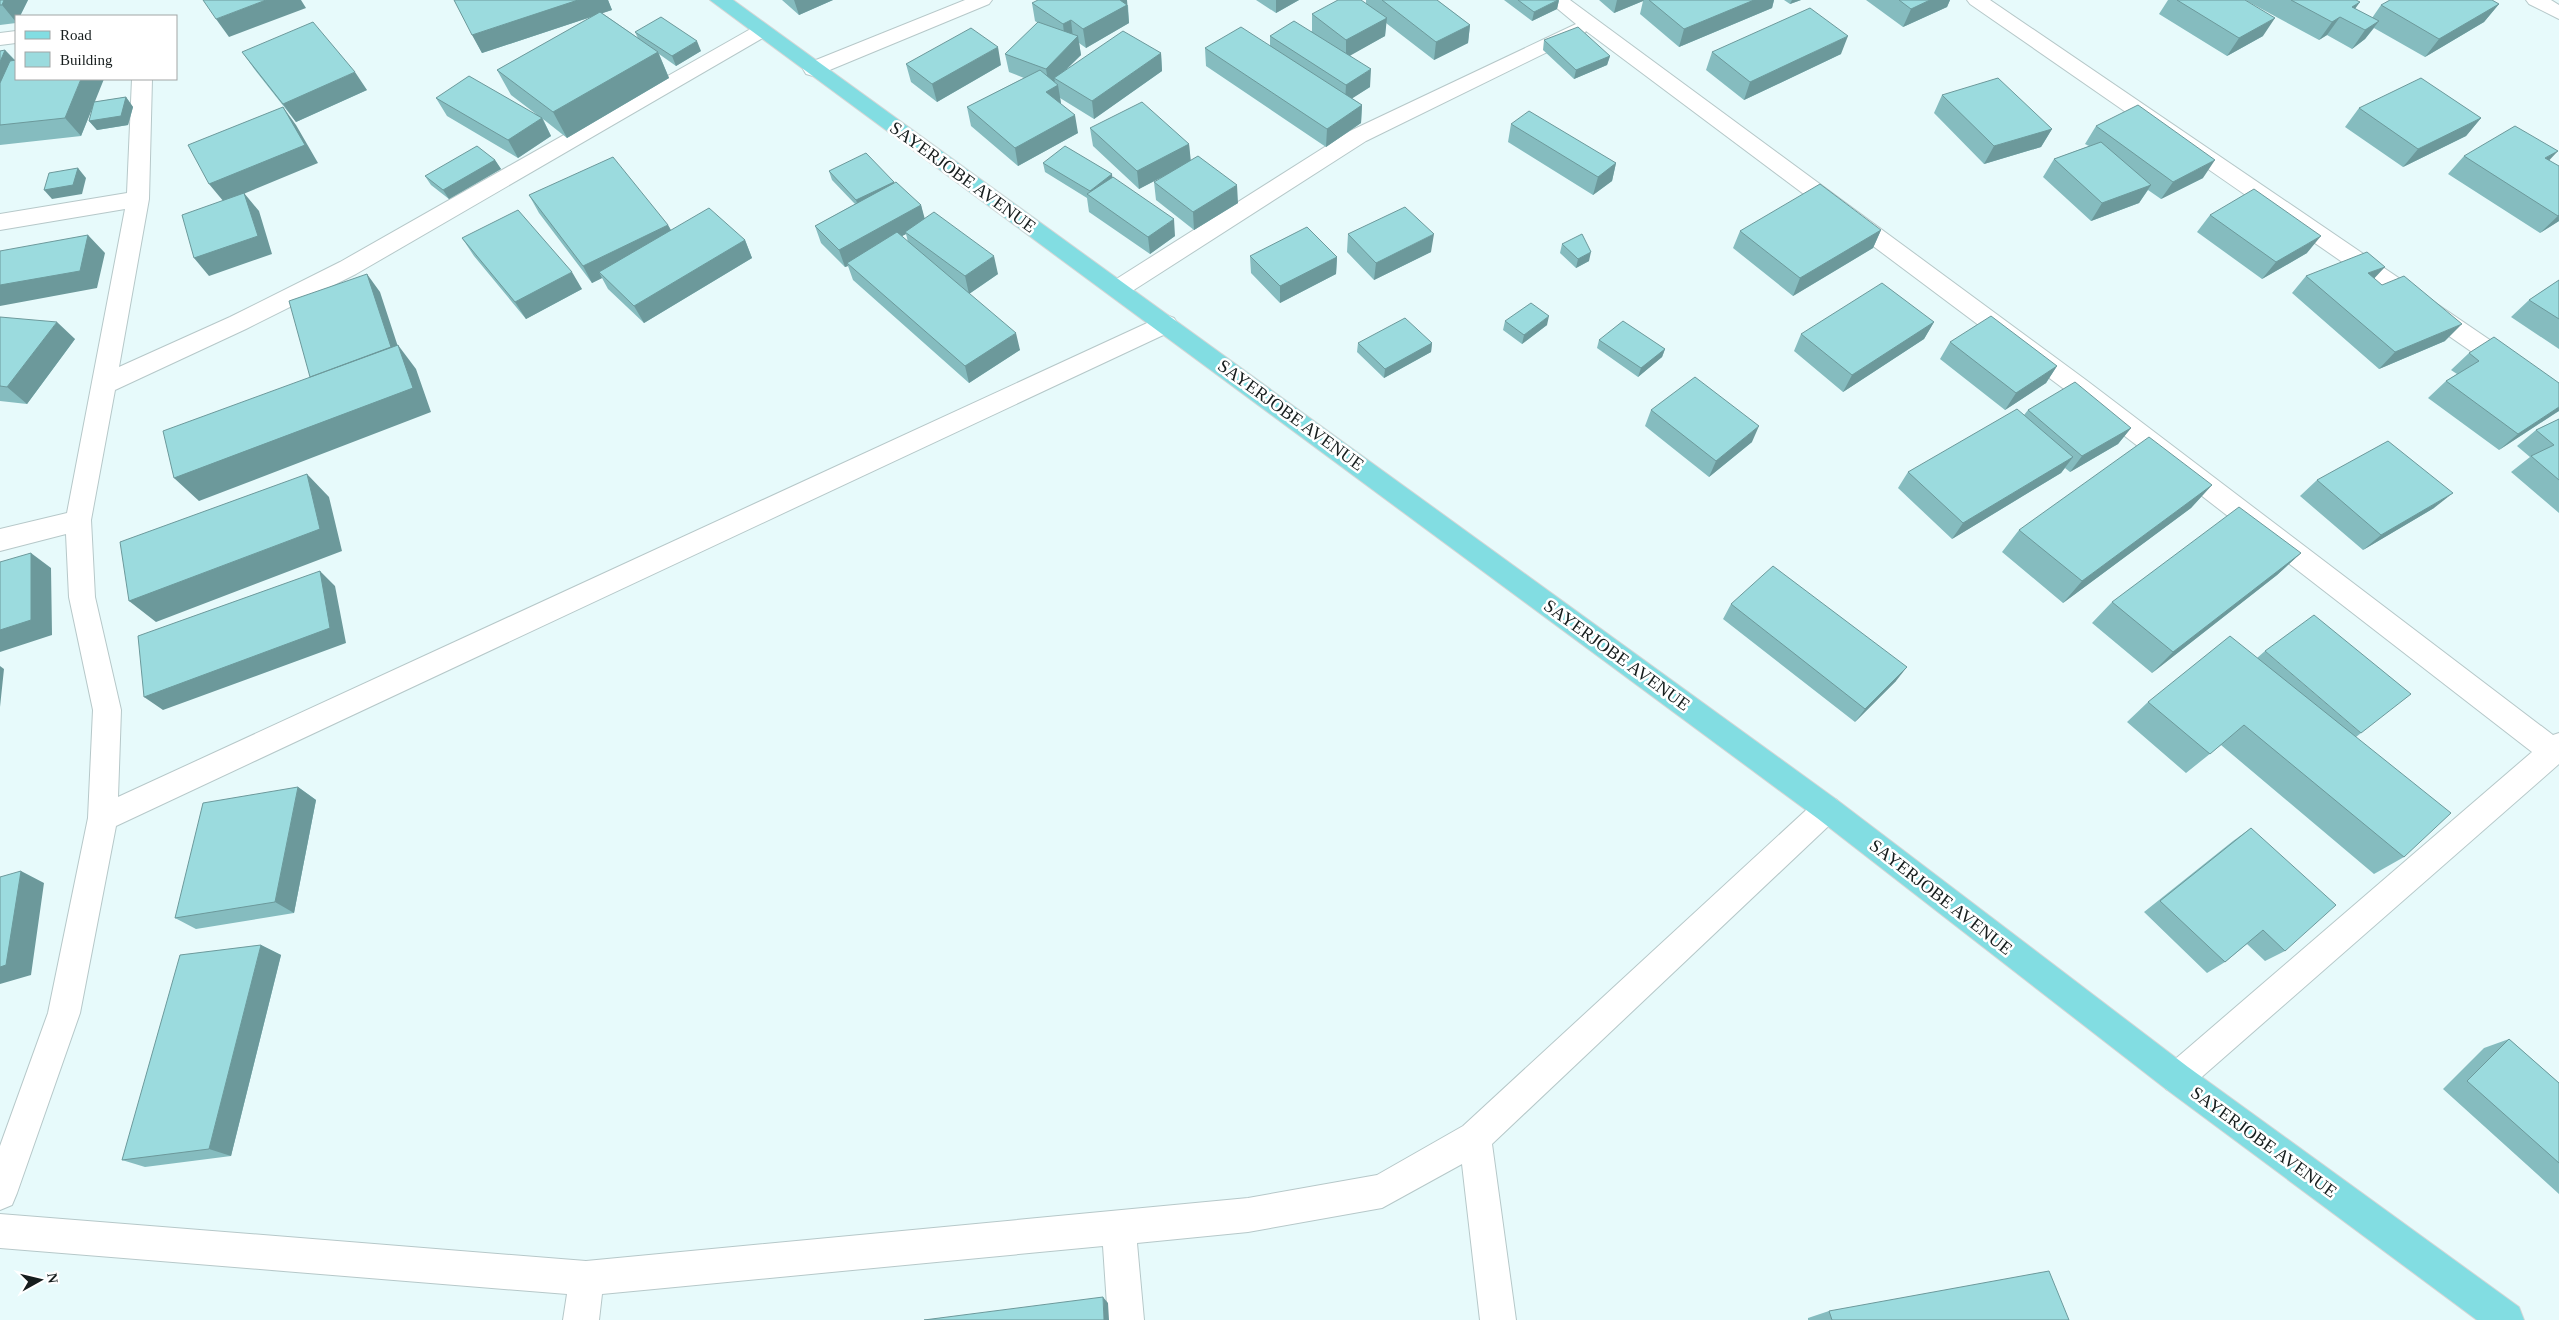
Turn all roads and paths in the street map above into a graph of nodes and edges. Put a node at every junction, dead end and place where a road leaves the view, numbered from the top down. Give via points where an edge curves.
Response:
1 (720, 0) edge
2 (982, 0) edge
3 (1557, 0) edge
4 (1977, 0) edge
5 (2536, 0) edge
6 (2559, 13) edge
7 (1589, 24) junction
8 (761, 31) junction
9 (15, 37) edge
10 (0, 38) edge
11 (813, 69) junction
12 (142, 80) edge
13 (138, 199) junction
14 (0, 222) edge
15 (1118, 289) junction
16 (1166, 324) junction
17 (104, 384) junction
18 (2559, 399) edge
19 (78, 520) junction
20 (0, 540) edge
21 (2556, 748) edge
22 (1827, 809) junction
23 (103, 818) junction
24 (2177, 1078) junction
25 (1475, 1138) junction
26 (0, 1193) edge
27 (1119, 1226) junction
28 (0, 1231) edge
29 (586, 1278) junction
30 (581, 1320) edge
31 (1126, 1320) edge
32 (1498, 1320) edge
33 (2506, 1320) edge

1 - 8 main road, SAYERJOBE AVENUE
2 - 11 street
3 - 7 street
4 - 18 street
5 - 6 street
7 - 15 street via 1358,136
7 - 21 street via 2077,386
8 - 11 main road, SAYERJOBE AVENUE
8 - 17 street via 348,268
9 - 10 street
11 - 15 main road, SAYERJOBE AVENUE
12 - 13 street
13 - 14 street
13 - 17 street
15 - 16 main road, SAYERJOBE AVENUE
16 - 22 main road, SAYERJOBE AVENUE
16 - 23 street
17 - 19 street
19 - 20 street
19 - 23 street via 82,598 106,710
21 - 24 street
22 - 24 main road, SAYERJOBE AVENUE
22 - 25 street
23 - 26 street via 64,1014
24 - 33 main road, SAYERJOBE AVENUE
25 - 27 street via 1382,1191 1248,1214
25 - 32 street
27 - 29 street
27 - 31 street
28 - 29 street
29 - 30 street

